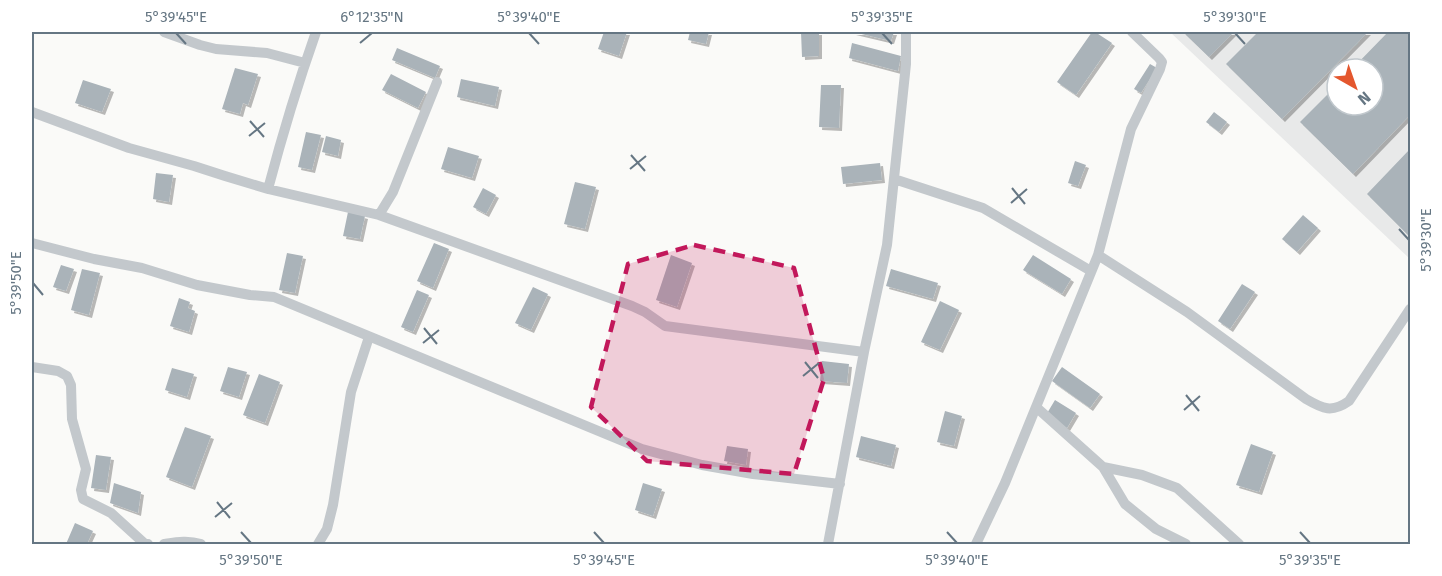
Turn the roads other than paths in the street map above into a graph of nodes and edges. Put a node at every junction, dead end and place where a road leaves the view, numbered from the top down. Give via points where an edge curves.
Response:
1 (164, 32) edge
2 (316, 32) edge
3 (906, 32) edge
4 (1132, 32) edge
5 (305, 63) junction
6 (437, 82) dead end
7 (32, 112) edge
8 (894, 179) junction
9 (268, 189) junction
10 (379, 215) junction
11 (32, 243) edge
12 (1098, 255) junction
13 (1091, 271) junction
14 (1410, 309) edge
15 (369, 337) junction
16 (864, 352) junction
17 (32, 367) edge
18 (1036, 407) junction
19 (1103, 467) junction
20 (840, 484) junction
21 (148, 544) edge
22 (164, 544) edge
23 (201, 544) edge
24 (318, 544) edge
25 (828, 544) edge
26 (976, 544) edge
27 (1186, 544) edge
28 (1239, 544) edge

1 - 5 street via 216,49 267,53
2 - 5 street
3 - 8 street
4 - 12 street via 1162,62 1131,129
5 - 9 street
6 - 10 street via 393,192
7 - 9 street via 129,148
8 - 13 street via 983,208
8 - 16 street via 886,245
9 - 10 street
10 - 16 street via 632,306 665,326
11 - 15 street via 197,285 274,297
12 - 13 street
12 - 14 street via 1187,312 1322,408 1338,408 1349,401
13 - 18 street
15 - 20 street via 642,449 713,467
15 - 24 street via 351,392 333,505 327,529
16 - 20 street
17 - 21 street via 58,371 67,376 71,385 72,419 86,469 82,499 111,513
18 - 19 street
18 - 26 street
19 - 27 street via 1125,504 1156,529
19 - 28 street via 1177,488
20 - 25 street
22 - 23 street

